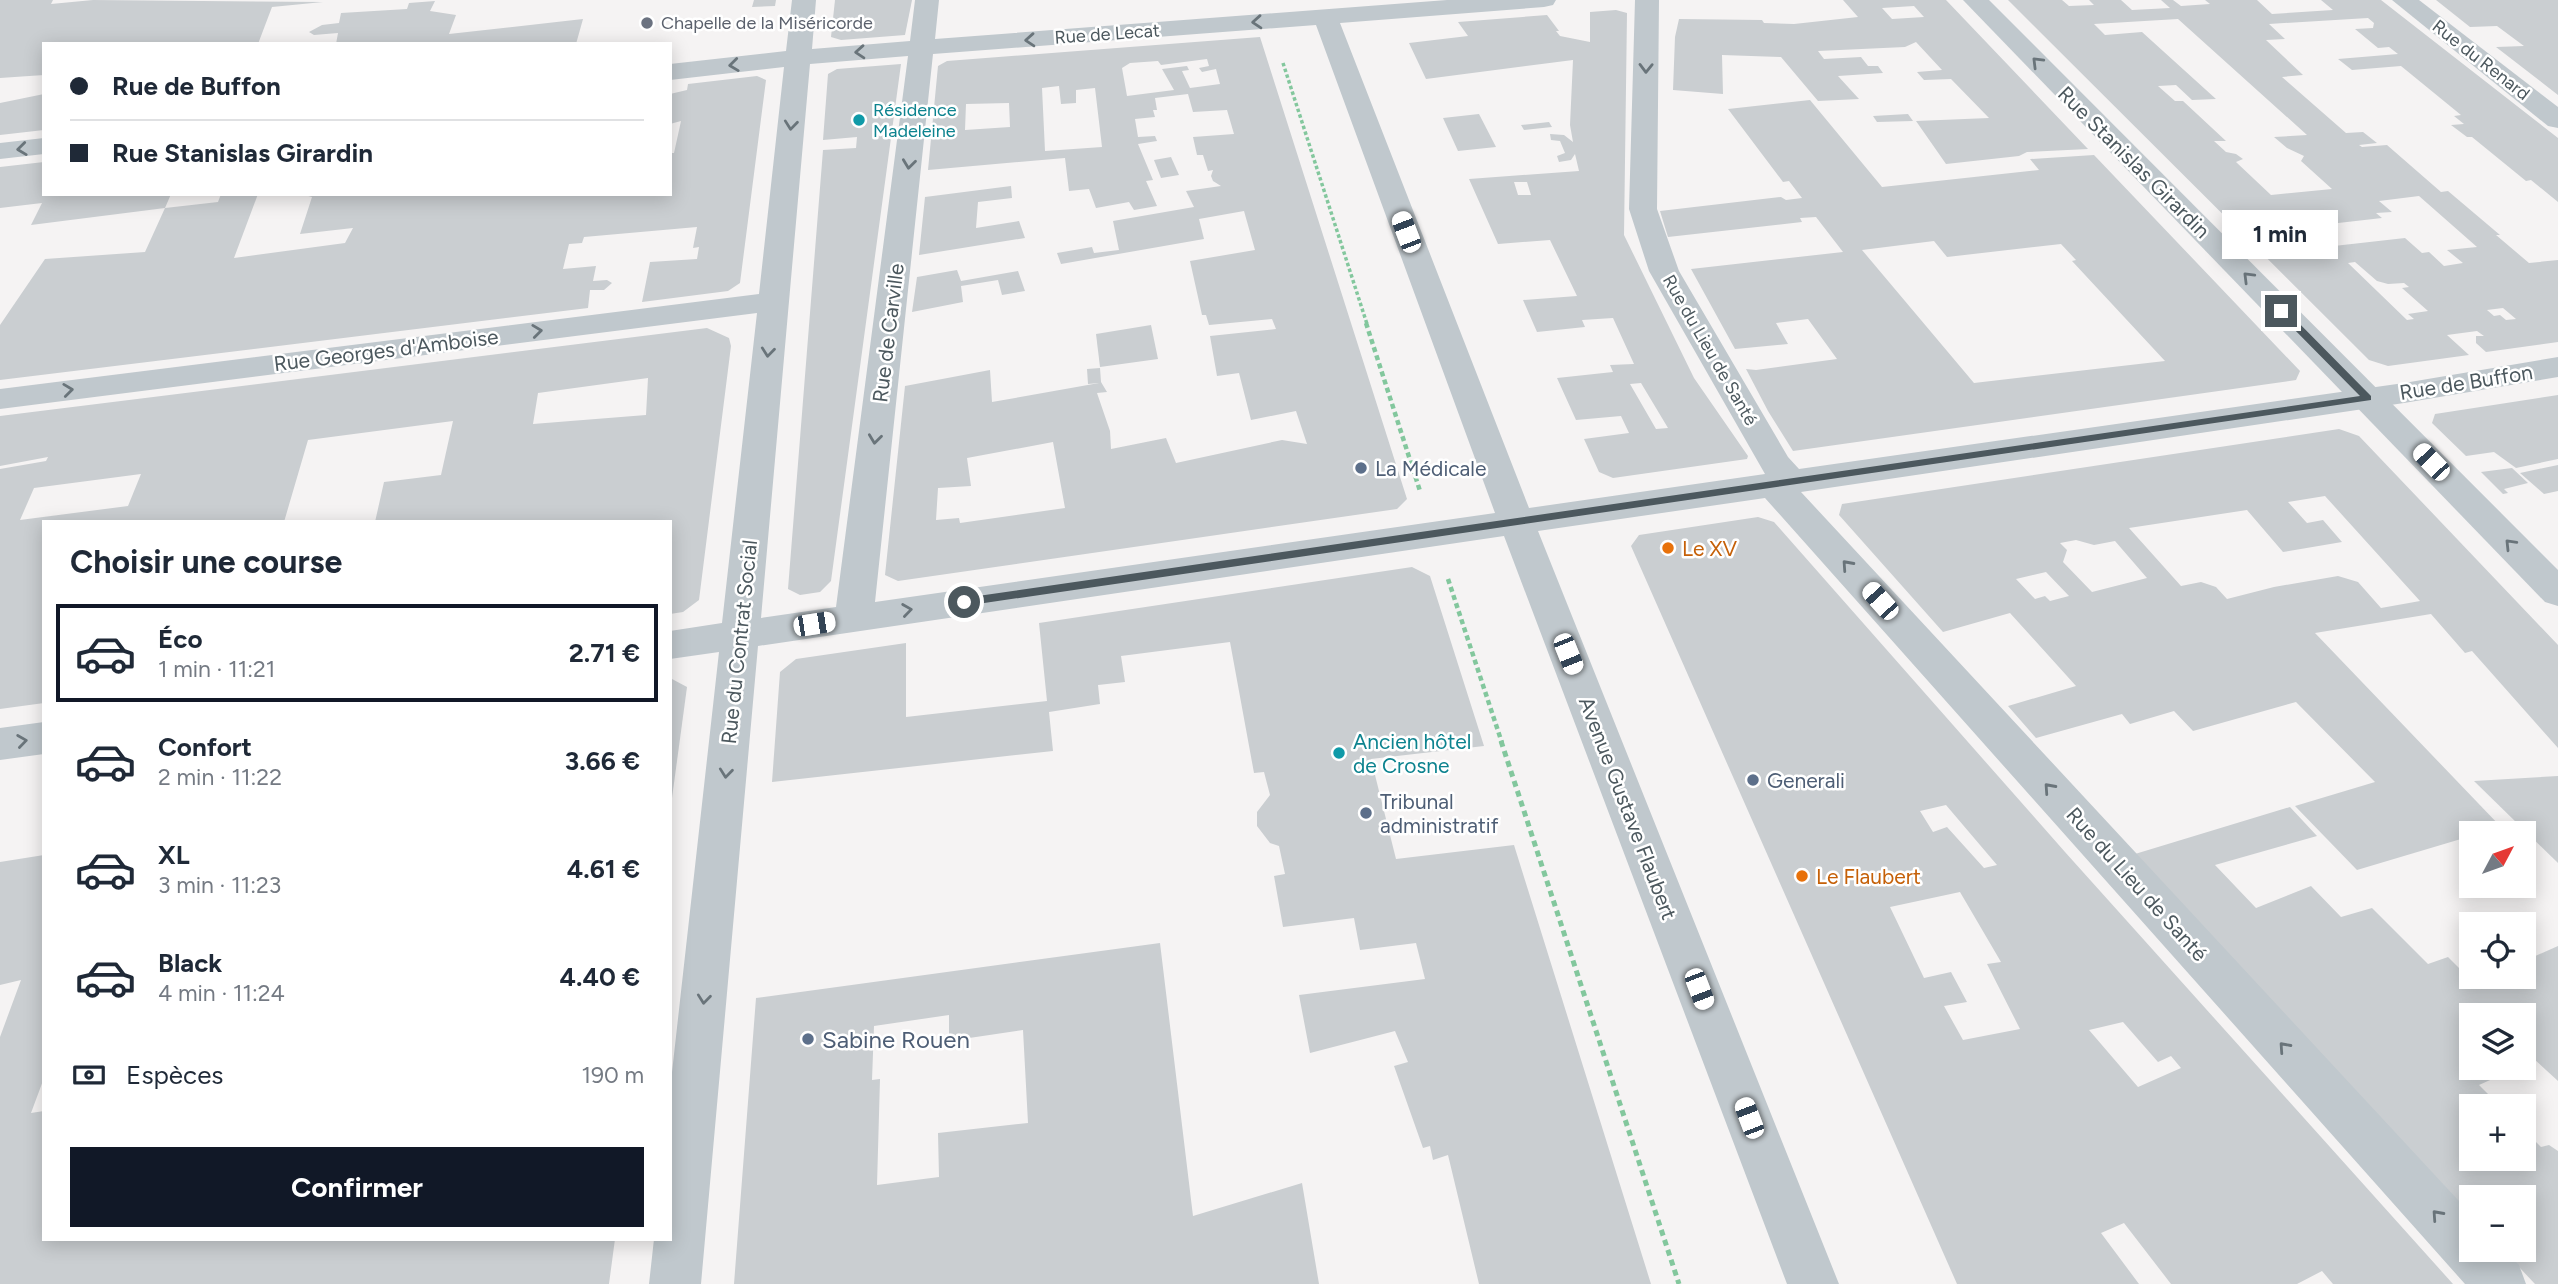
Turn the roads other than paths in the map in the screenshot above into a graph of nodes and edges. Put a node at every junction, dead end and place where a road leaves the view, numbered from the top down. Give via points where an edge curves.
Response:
1 (804, 0) edge
2 (927, 0) edge
3 (1544, 0) edge
4 (1647, 0) edge
5 (1975, 0) edge
6 (2404, 0) edge
7 (1329, 28) junction
8 (923, 48) junction
9 (798, 57) junction
10 (672, 72) edge
11 (2558, 120) edge
12 (42, 146) edge
13 (0, 152) edge
14 (773, 302) junction
15 (2558, 367) edge
16 (2367, 398) junction
17 (0, 399) edge
18 (1783, 483) junction
19 (1516, 521) junction
20 (2558, 593) edge
21 (853, 618) junction
22 (740, 635) junction
23 (672, 645) edge
24 (42, 738) edge
25 (0, 744) edge
26 (675, 1284) edge
27 (1813, 1284) edge
28 (2500, 1284) edge

1 - 9 street, Rue du Contrat Social
2 - 8 street, Rue de Carville
3 - 7 street, Rue de Lecat
4 -> 18 street, Rue du Lieu de Santé via 1643,209 1664,271
16 -> 5 street, Rue Stanislas Girardin
6 - 11 street, Rue du Renard
7 -> 8 street, Rue de Lecat
7 - 19 street, Avenue Gustave Flaubert
8 -> 9 street, Rue de Lecat
8 -> 21 street, Rue de Carville
9 -> 10 street, Rue de Lecat
9 -> 14 street, Rue du Contrat Social
12 -> 13 street
17 -> 14 street, Rue Georges d'Amboise
14 -> 22 street, Rue du Contrat Social
15 - 16 street, Rue de Buffon
16 - 18 street, Rue de Buffon
20 -> 16 street, Rue Stanislas Girardin
18 - 19 street, Rue de Buffon
28 -> 18 street, Rue du Lieu de Santé
21 -> 19 street, Rue de Buffon
19 - 27 street, Avenue Gustave Flaubert
21 - 22 street, Rue de Buffon
22 - 23 street, Rue de Buffon
22 -> 26 street, Rue du Contrat Social
25 -> 24 street

